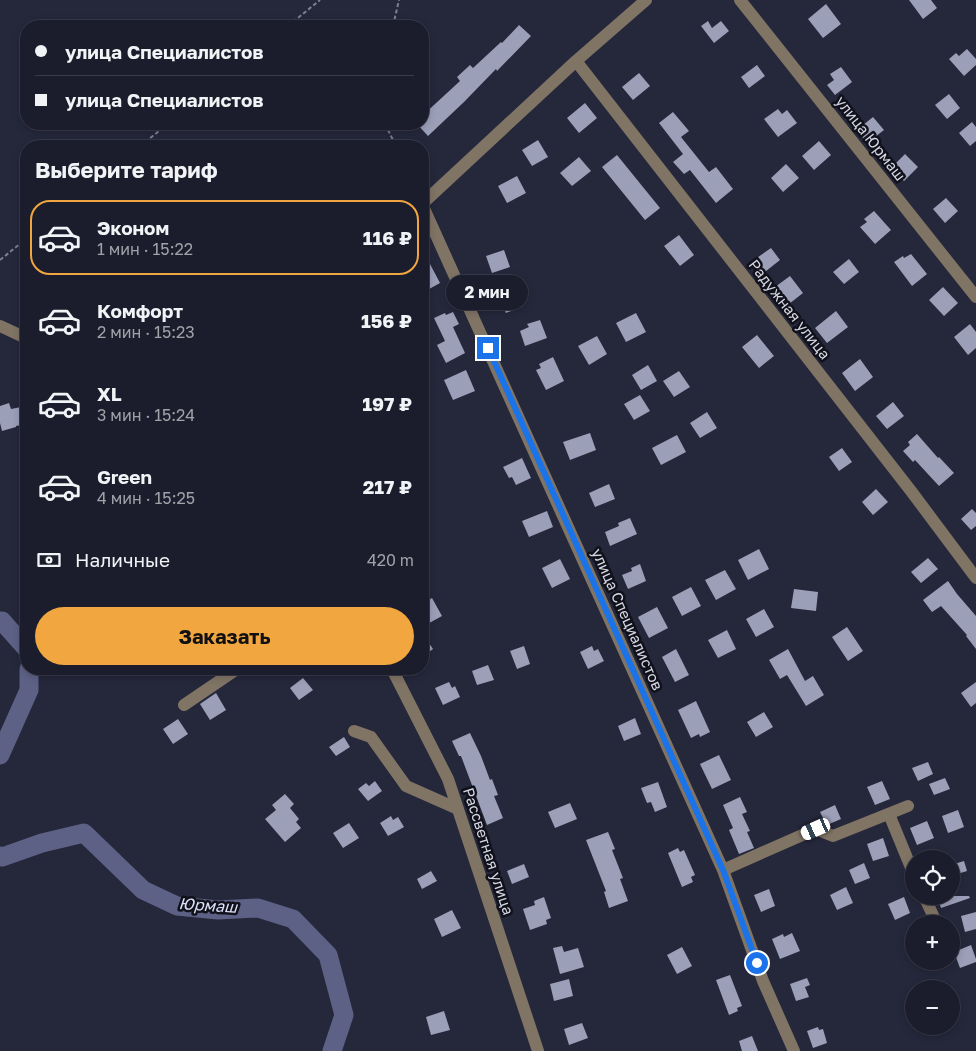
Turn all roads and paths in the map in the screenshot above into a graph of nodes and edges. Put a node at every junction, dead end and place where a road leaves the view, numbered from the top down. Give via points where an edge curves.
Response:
1 (320, 0) edge
2 (399, 0) edge
3 (646, 0) edge
4 (740, 0) edge
5 (295, 20) edge
6 (394, 20) edge
7 (576, 61) junction
8 (160, 130) edge
9 (148, 140) edge
10 (429, 198) edge
11 (429, 219) edge
12 (20, 244) edge
13 (0, 260) edge
14 (976, 297) edge
15 (0, 326) edge
16 (20, 335) edge
17 (976, 578) edge
18 (228, 675) edge
19 (395, 675) edge
20 (184, 705) dead end
21 (354, 731) dead end
22 (908, 806) dead end
23 (458, 809) junction
24 (889, 814) junction
25 (905, 854) edge
26 (723, 870) junction
27 (538, 1051) edge
28 (794, 1051) edge

1 - 5 path
2 - 6 path
3 - 7 street
4 - 14 street, улица Юрмаш
7 - 10 street
7 - 17 street, Радужная улица
8 - 9 path
11 - 26 street, улица Специалистов
12 - 13 path
15 - 16 street
18 - 20 street
19 - 23 street, Рассветная улица via 448,779
21 - 23 street via 371,737 406,786
22 - 24 street
23 - 27 street, Рассветная улица
24 - 25 street
24 - 26 street via 833,836 816,829
26 - 28 street, улица Специалистов via 763,981

